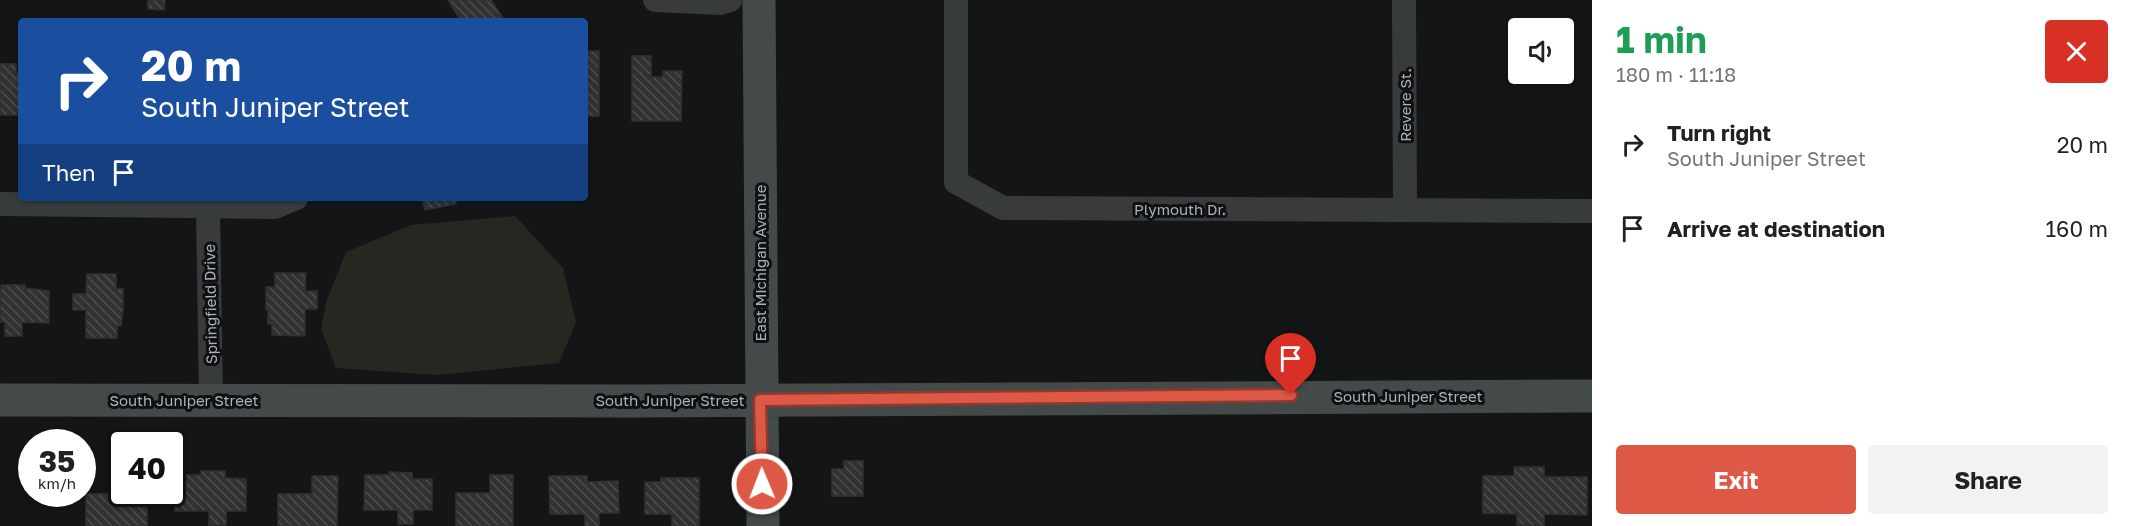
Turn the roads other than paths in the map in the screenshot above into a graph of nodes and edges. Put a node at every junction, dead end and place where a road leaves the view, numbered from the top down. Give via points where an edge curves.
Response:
1 (655, 0) edge
2 (730, 0) edge
3 (759, 0) edge
4 (956, 0) edge
5 (1404, 0) edge
6 (289, 201) edge
7 (0, 204) edge
8 (208, 208) junction
9 (1405, 210) junction
10 (1592, 211) edge
11 (1592, 396) edge
12 (0, 400) edge
13 (211, 400) junction
14 (760, 400) junction
15 (763, 526) edge

1 - 2 street
3 - 14 street, East Michigan Avenue
4 - 9 street, Plymouth Dr. via 956,182 1004,208
5 - 9 street, Revere St.
6 - 8 street via 276,207
7 - 8 street
8 - 13 street, Springfield Drive
9 - 10 street, Plymouth Dr.
11 - 14 street, South Juniper Street
12 - 13 street, South Juniper Street
13 - 14 street, South Juniper Street
14 - 15 street, East Michigan Avenue

